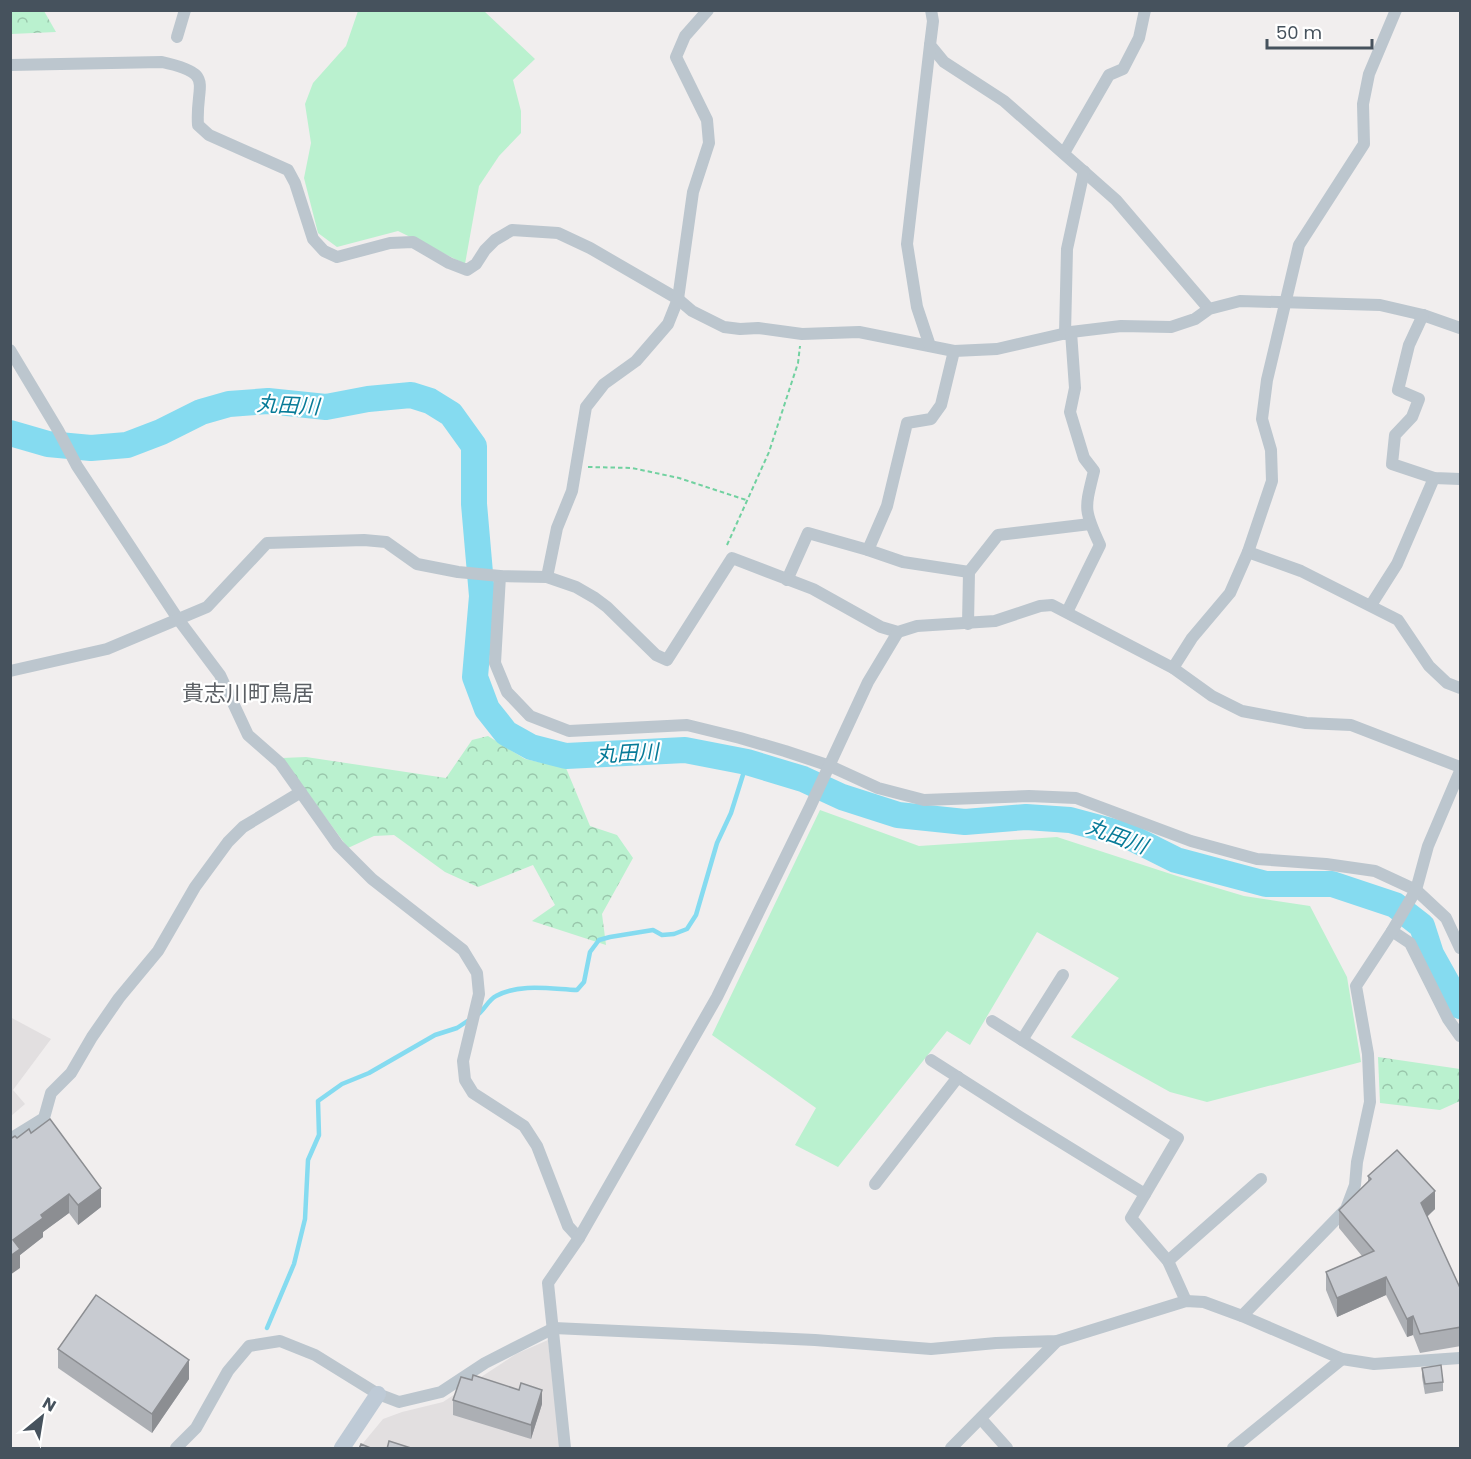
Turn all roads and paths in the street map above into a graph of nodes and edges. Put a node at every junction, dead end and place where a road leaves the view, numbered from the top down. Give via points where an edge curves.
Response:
1 (185, 10) edge
2 (708, 10) edge
3 (930, 10) edge
4 (1145, 10) edge
5 (1396, 10) edge
6 (177, 37) dead end
7 (930, 45) junction
8 (10, 66) edge
9 (1064, 153) junction
10 (1084, 171) junction
11 (678, 299) junction
12 (1285, 302) junction
13 (1209, 309) junction
14 (1424, 315) junction
15 (1461, 328) edge
16 (1068, 333) junction
17 (802, 334) junction
18 (930, 346) junction
19 (10, 351) edge
20 (954, 351) junction
21 (576, 466) junction
22 (1434, 478) junction
23 (1461, 479) edge
24 (747, 500) junction
25 (1090, 524) junction
26 (868, 550) junction
27 (1248, 552) junction
28 (732, 558) junction
29 (969, 572) junction
30 (500, 576) junction
31 (547, 577) junction
32 (787, 580) junction
33 (1371, 605) junction
34 (1067, 612) junction
35 (178, 619) junction
36 (968, 624) junction
37 (898, 632) junction
38 (1173, 668) junction
39 (10, 671) edge
40 (1461, 688) edge
41 (830, 766) junction
42 (1461, 769) edge
43 (301, 792) junction
44 (1416, 890) junction
45 (1392, 931) junction
46 (1461, 948) edge
47 (1063, 975) dead end
48 (992, 1021) dead end
49 (1461, 1036) edge
50 (1022, 1040) junction
51 (931, 1060) dead end
52 (958, 1077) junction
53 (10, 1139) edge
54 (1262, 1179) dead end
55 (875, 1184) dead end
56 (1145, 1194) junction
57 (579, 1238) junction
58 (1168, 1262) junction
59 (1186, 1301) junction
60 (1242, 1316) junction
61 (554, 1328) junction
62 (1057, 1341) junction
63 (1461, 1358) edge
64 (1342, 1359) junction
65 (378, 1394) junction
66 (982, 1420) junction
67 (176, 1449) edge
68 (342, 1449) edge
69 (566, 1449) edge
70 (951, 1449) edge
71 (1007, 1449) edge
72 (1233, 1449) edge

1 - 6 street
2 - 11 street via 685,36 676,57 707,120 709,142 693,192
3 - 7 street
4 - 9 street via 1140,38 1123,69 1109,75
5 - 12 street via 1369,74 1363,104 1364,144 1299,245
7 - 9 street via 944,62 1004,101
7 - 18 street via 907,244 917,307
8 - 11 street via 162,62 186,67 198,76 201,89 198,125 209,135 288,170 313,239 337,257 390,243 414,242 467,270 495,240 512,230 558,233
9 - 10 street
10 - 13 street via 1116,200
10 - 16 street via 1068,249
11 - 17 street via 724,327
11 - 21 street via 668,324 636,361 604,384 586,407
12 - 13 street via 1240,301
12 - 14 street via 1380,305
12 - 27 street via 1262,419 1271,450 1272,482
13 - 16 street via 1195,319 1171,327 1121,326
14 - 15 street
14 - 22 street via 1409,345 1398,390 1419,399 1412,417 1395,435 1392,464
16 - 20 street via 997,349
16 - 25 street via 1075,388 1071,412 1084,458 1094,471 1085,506
17 - 18 street via 859,332
17 - 24 path via 798,363
18 - 20 street
19 - 35 street via 77,466
20 - 26 street via 940,405 931,419 907,423 887,506
21 - 24 path via 632,468
21 - 31 street
22 - 23 street
22 - 33 street via 1397,564
24 - 28 path via 725,550
25 - 29 street via 998,535
25 - 34 street via 1100,544
26 - 29 street via 903,562
26 - 32 street via 808,533
27 - 33 street via 1301,571
27 - 38 street via 1230,593 1192,638
28 - 31 street via 667,660 656,656 595,598
28 - 32 street
29 - 36 street
30 - 31 street
30 - 35 street via 417,564 386,542 267,543 207,607
30 - 41 street via 495,663 507,692 531,716 569,731 687,725
32 - 37 street
33 - 40 street via 1398,620 1429,666 1448,683
34 - 36 street via 1052,605 1040,606 994,621
34 - 38 street
35 - 39 street via 107,650
35 - 43 street via 220,675 248,735 280,763
36 - 37 street via 917,626
37 - 41 street via 868,682
38 - 42 street via 1212,696 1242,711 1306,723 1351,725
41 - 44 street via 879,788 924,800 1076,798 1191,840 1257,859 1375,871
41 - 57 street via 717,997
42 - 44 street via 1428,846
43 - 53 street via 243,827 228,842 195,887 158,951 119,998 71,1073 51,1093 44,1118
43 - 57 street via 338,845 372,879 464,950 477,973 479,994 463,1062 465,1080 473,1093 524,1126 537,1146 568,1226
44 - 45 street
44 - 46 street via 1446,918
45 - 49 street via 1410,943 1448,1019
45 - 60 street via 1356,986 1368,1054 1370,1102 1355,1185 1346,1209
47 - 50 street
48 - 50 street
50 - 56 street via 1178,1138
51 - 52 street
52 - 55 street
52 - 56 street
54 - 58 street
56 - 58 street via 1131,1218
57 - 61 street via 548,1283
58 - 59 street
59 - 60 street via 1204,1302
59 - 62 street
60 - 64 street
61 - 62 street via 931,1349
61 - 65 street via 485,1363 441,1392 399,1402
61 - 69 street
62 - 66 street
63 - 64 street via 1374,1364
64 - 72 street
65 - 67 street via 315,1355 280,1341 249,1346 228,1371 196,1428
65 - 68 street
66 - 70 street
66 - 71 street

